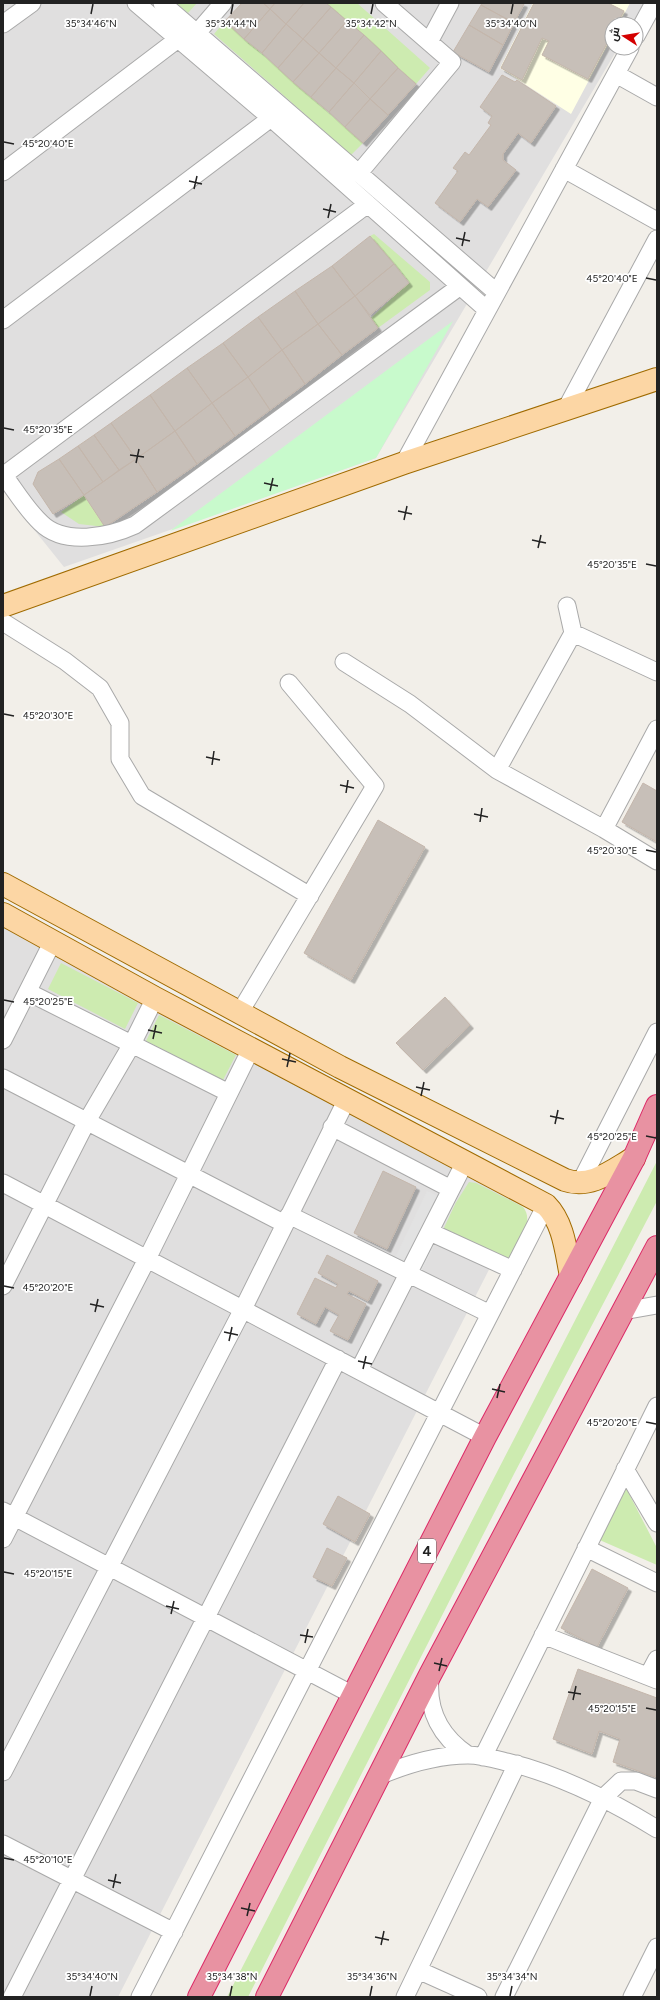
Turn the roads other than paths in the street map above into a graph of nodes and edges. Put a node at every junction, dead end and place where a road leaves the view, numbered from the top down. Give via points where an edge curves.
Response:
1 (32, 3) edge
2 (136, 3) edge
3 (162, 3) edge
4 (223, 3) edge
5 (384, 3) edge
6 (450, 3) edge
7 (654, 3) edge
8 (644, 21) edge
9 (3, 24) edge
10 (197, 33) junction
11 (178, 39) junction
12 (429, 42) junction
13 (626, 56) edge
14 (616, 74) junction
15 (657, 97) edge
16 (271, 118) junction
17 (564, 168) junction
18 (3, 172) edge
19 (359, 173) junction
20 (368, 204) junction
21 (657, 221) edge
22 (657, 239) edge
23 (460, 287) junction
24 (496, 292) junction
25 (486, 309) junction
26 (3, 320) edge
27 (657, 379) edge
28 (567, 407) junction
29 (404, 463) junction
30 (4, 475) edge
31 (3, 606) edge
32 (567, 606) dead end
33 (3, 622) edge
34 (573, 632) junction
35 (344, 662) dead end
36 (657, 672) edge
37 (289, 683) dead end
38 (657, 729) edge
39 (498, 770) junction
40 (604, 829) junction
41 (657, 861) edge
42 (3, 884) edge
43 (310, 896) junction
44 (3, 914) edge
45 (53, 941) junction
46 (28, 992) junction
47 (155, 998) junction
48 (240, 1012) junction
49 (657, 1032) edge
50 (3, 1040) edge
51 (132, 1044) junction
52 (251, 1049) junction
53 (3, 1078) edge
54 (229, 1093) junction
55 (347, 1099) junction
56 (657, 1106) edge
57 (87, 1122) junction
58 (332, 1127) junction
59 (634, 1158) junction
60 (465, 1162) junction
61 (188, 1174) junction
62 (3, 1183) edge
63 (580, 1184) junction
64 (451, 1189) junction
65 (44, 1205) junction
66 (546, 1205) junction
67 (287, 1219) junction
68 (430, 1232) junction
69 (654, 1258) edge
70 (148, 1259) junction
71 (513, 1270) junction
72 (409, 1274) junction
73 (571, 1276) junction
74 (3, 1286) edge
75 (657, 1305) edge
76 (242, 1309) junction
77 (623, 1311) junction
78 (490, 1314) junction
79 (338, 1359) junction
80 (359, 1370) junction
81 (657, 1406) edge
82 (439, 1414) junction
83 (485, 1437) junction
84 (625, 1469) junction
85 (9, 1514) edge
86 (657, 1523) edge
87 (3, 1539) edge
88 (586, 1548) junction
89 (109, 1566) junction
90 (657, 1583) edge
91 (206, 1617) junction
92 (543, 1635) junction
93 (657, 1659) edge
94 (308, 1671) junction
95 (430, 1675) junction
96 (653, 1678) edge
97 (353, 1695) junction
98 (476, 1756) junction
99 (517, 1764) junction
100 (3, 1772) edge
101 (379, 1776) junction
102 (657, 1789) edge
103 (603, 1798) junction
104 (657, 1829) edge
105 (3, 1844) edge
106 (72, 1880) junction
107 (174, 1932) junction
108 (657, 1947) edge
109 (418, 1970) junction
110 (12, 1997) edge
111 (140, 1997) edge
112 (199, 1997) edge
113 (267, 1997) edge
114 (405, 1997) edge
115 (478, 1997) edge
116 (504, 1997) edge
117 (632, 1997) edge

1 - 9 street
2 - 11 street
3 - 10 street
4 - 10 street
5 - 12 street
6 - 12 street
7 - 8 street
10 - 19 street
11 - 16 street
11 - 18 street
12 - 19 street via 452,62
13 - 14 street
14 - 15 street
14 - 17 street
16 - 20 street
16 - 26 street
17 - 21 street
17 - 24 street
19 - 24 street
20 - 23 street
20 - 30 street
22 - 28 street
23 - 25 street
23 - 30 street via 135,525 123,530 82,537 66,536 53,531 41,524
24 - 25 street
25 - 29 street
27 - 28 main road
28 - 29 main road
29 - 31 main road
32 - 34 street
33 - 43 street via 65,661 100,688 120,723 120,759 142,796
34 - 36 street
34 - 39 street
35 - 39 street via 410,704
37 - 43 street via 375,786
38 - 40 street
39 - 40 street
40 - 41 street
42 - 48 main road
43 - 48 street
44 - 45 main road
45 - 46 street
45 - 47 main road
46 - 50 street
46 - 51 street
47 - 51 street
47 - 52 main road
48 - 63 main road via 347,1071 565,1180
49 - 63 street
51 - 54 street
51 - 57 street
52 - 54 street
52 - 55 main road
53 - 57 street
54 - 61 street
55 - 58 street
55 - 60 main road
56 - 59 highway, 4
57 - 61 street
57 - 65 street
58 - 64 street
58 - 67 street
59 - 63 main road via 593,1181
59 - 73 highway, 4
60 - 64 street
60 - 66 main road
61 - 67 street
61 - 70 street
62 - 65 street
64 - 68 street
65 - 70 street
65 - 74 street
66 - 71 street
66 - 73 main road via 557,1218 561,1228
67 - 72 street
67 - 76 street
68 - 71 street
68 - 72 street
69 - 77 highway
70 - 76 street
70 - 85 street
71 - 78 street
72 - 78 street
72 - 80 street
73 - 83 highway, 4
75 - 77 street
76 - 79 street
76 - 89 street
77 - 95 highway
78 - 82 street
79 - 80 street
79 - 91 street
80 - 82 street
81 - 84 street
82 - 83 street
82 - 94 street
83 - 97 highway, 4
84 - 86 street
84 - 88 street
85 - 87 street
85 - 89 street
88 - 90 street
88 - 92 street
89 - 91 street
89 - 100 street
91 - 94 street
91 - 106 street
92 - 96 street
92 - 98 street
93 - 96 street
94 - 97 street
94 - 107 street
95 - 98 street via 430,1700 437,1722 450,1741
95 - 101 highway
97 - 112 highway, 4
98 - 99 street
98 - 101 street via 425,1760
99 - 103 street via 546,1773
99 - 109 street
101 - 113 highway
102 - 103 street via 636,1781 621,1781
103 - 104 street
103 - 116 street
105 - 106 street
106 - 107 street
106 - 110 street
107 - 111 street
108 - 117 street
109 - 114 street
109 - 115 street

